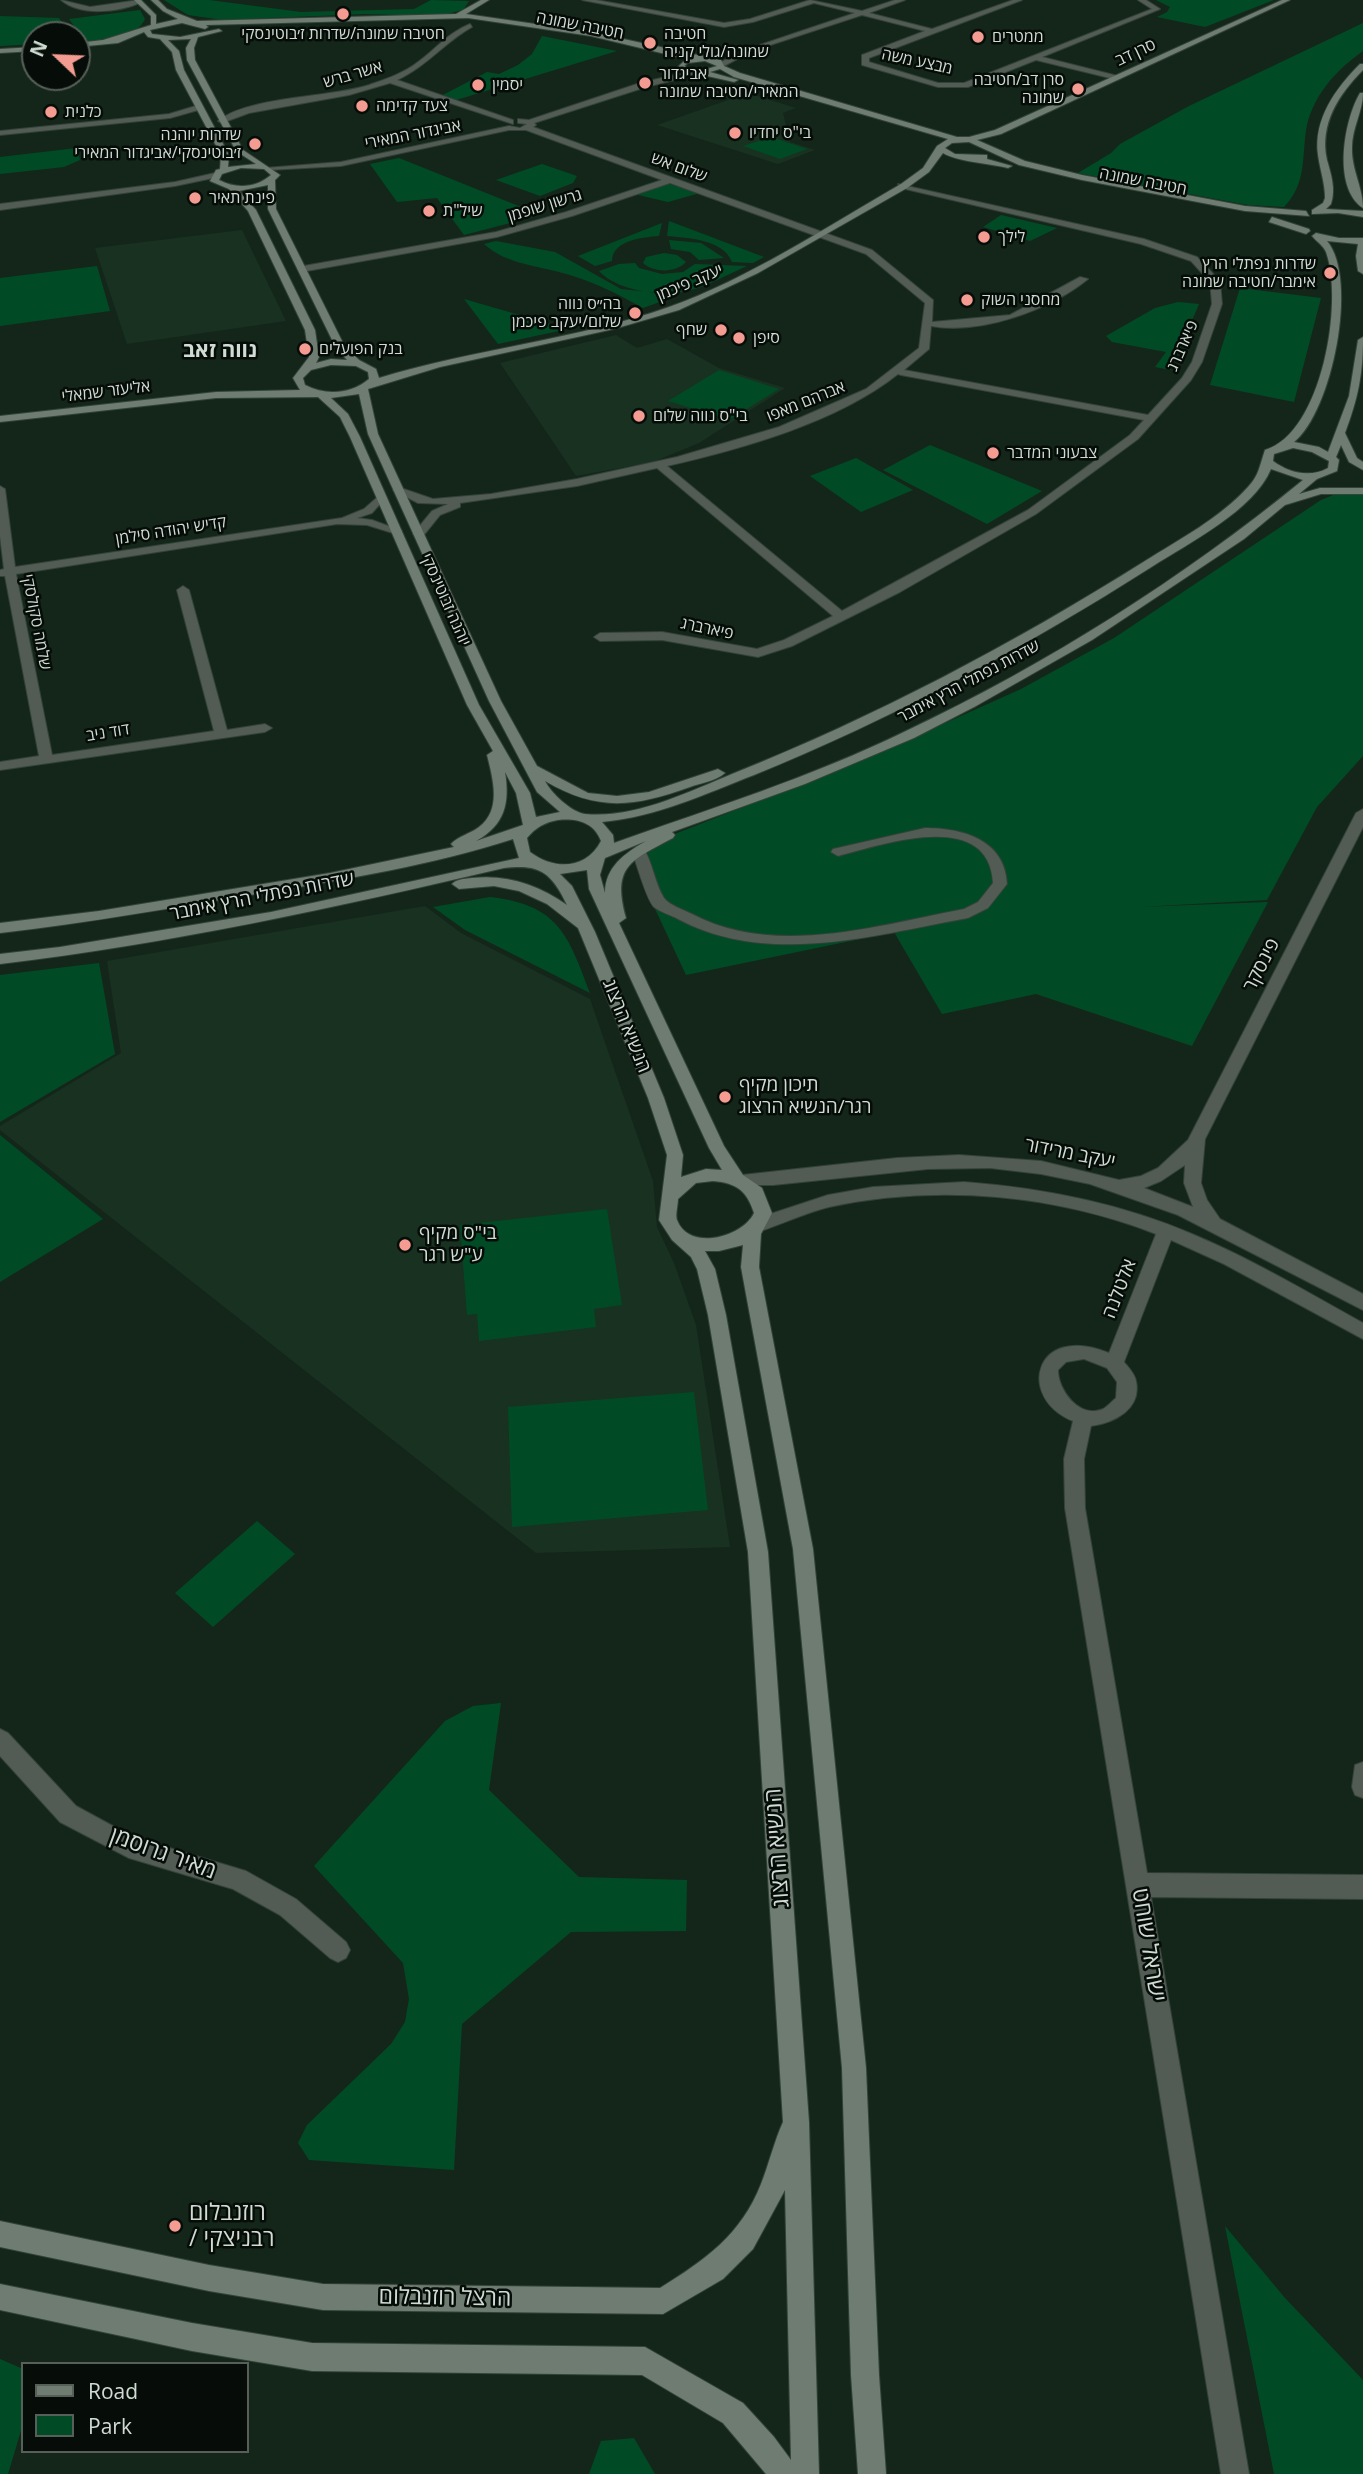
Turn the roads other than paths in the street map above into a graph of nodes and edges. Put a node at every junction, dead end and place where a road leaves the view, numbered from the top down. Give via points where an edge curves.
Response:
1 (64, 0) edge
2 (154, 0) edge
3 (585, 0) edge
4 (902, 0) edge
5 (1020, 0) edge
6 (1141, 0) edge
7 (1287, 0) edge
8 (138, 1) edge
9 (816, 1) edge
10 (483, 3) edge
11 (862, 13) junction
12 (455, 16) junction
13 (478, 18) junction
14 (193, 22) junction
15 (450, 25) junction
16 (472, 26) junction
17 (149, 29) junction
18 (932, 31) junction
19 (199, 34) junction
20 (159, 38) junction
21 (444, 41) junction
22 (106, 42) junction
23 (91, 44) edge
24 (21, 50) edge
25 (750, 50) junction
26 (0, 51) edge
27 (1038, 58) junction
28 (700, 59) junction
29 (680, 65) junction
30 (721, 65) junction
31 (1363, 66) edge
32 (700, 73) junction
33 (1115, 78) junction
34 (390, 80) junction
35 (643, 85) junction
36 (1363, 95) edge
37 (214, 105) junction
38 (199, 107) junction
39 (258, 109) junction
40 (170, 116) junction
41 (222, 121) junction
42 (208, 125) junction
43 (510, 125) junction
44 (528, 125) junction
45 (998, 132) junction
46 (0, 133) edge
47 (964, 140) junction
48 (993, 147) junction
49 (941, 149) junction
50 (970, 158) junction
51 (1324, 161) junction
52 (322, 167) junction
53 (268, 168) junction
54 (225, 169) junction
55 (923, 171) junction
56 (215, 175) junction
57 (273, 179) junction
58 (669, 180) junction
59 (175, 184) junction
60 (901, 186) junction
61 (227, 187) junction
62 (1318, 188) dead end
63 (1314, 200) dead end
64 (1363, 205) edge
65 (0, 207) edge
66 (1238, 207) junction
67 (1316, 211) junction
68 (1306, 214) junction
69 (1363, 215) edge
70 (821, 233) junction
71 (1311, 233) junction
72 (1363, 242) edge
73 (301, 269) junction
74 (1363, 271) edge
75 (1083, 279) dead end
76 (935, 324) junction
77 (1363, 340) edge
78 (358, 363) junction
79 (446, 363) junction
80 (304, 371) junction
81 (901, 372) junction
82 (289, 378) dead end
83 (277, 382) dead end
84 (366, 386) junction
85 (317, 393) junction
86 (216, 395) junction
87 (0, 419) edge
88 (1153, 419) junction
89 (1340, 433) junction
90 (1283, 446) junction
91 (1332, 458) junction
92 (1268, 462) junction
93 (660, 465) junction
94 (1363, 470) edge
95 (1317, 476) junction
96 (0, 489) edge
97 (398, 490) junction
98 (1360, 490) edge
99 (381, 497) junction
100 (466, 502) junction
101 (1279, 505) junction
102 (337, 521) junction
103 (396, 531) junction
104 (419, 534) junction
105 (5, 573) edge
106 (183, 590) dead end
107 (842, 617) junction
108 (600, 638) dead end
109 (265, 728) dead end
110 (221, 733) junction
111 (489, 735) junction
112 (835, 736) junction
113 (46, 761) junction
114 (0, 766) edge
115 (535, 770) junction
116 (1363, 813) edge
117 (704, 814) junction
118 (580, 817) junction
119 (527, 828) junction
120 (639, 852) junction
121 (838, 852) dead end
122 (602, 854) junction
123 (412, 863) junction
124 (537, 865) junction
125 (358, 899) junction
126 (0, 928) edge
127 (588, 932) junction
128 (0, 959) edge
129 (630, 959) junction
130 (1200, 1135) junction
131 (739, 1180) junction
132 (1119, 1185) junction
133 (670, 1196) junction
134 (1213, 1222) junction
135 (755, 1228) junction
136 (1166, 1230) junction
137 (680, 1235) junction
138 (1363, 1303) edge
139 (1363, 1332) edge
140 (1114, 1363) junction
141 (1084, 1416) junction
142 (0, 1740) edge
143 (1363, 1773) edge
144 (1363, 1787) edge
145 (1138, 1885) junction
146 (1363, 1888) edge
147 (338, 1950) dead end
148 (796, 2122) junction
149 (0, 2234) edge
150 (0, 2297) edge
151 (782, 2474) edge
152 (805, 2474) edge
153 (872, 2474) edge
154 (1235, 2474) edge

1 - 8 street via 91,9
2 - 14 street
3 - 9 street via 724,25
4 - 11 street
5 - 18 street
6 - 27 street via 1157,9
7 - 33 street, סרן דב
8 - 17 street via 154,16
9 - 11 street
10 - 12 street
10 - 13 street
11 - 18 street
11 - 25 street
12 - 13 street, חטיבה שמונה
12 - 14 street
12 - 15 street via 444,21
13 - 16 street via 482,21
13 - 28 street, חטיבה שמונה via 591,34
14 - 17 street
14 - 19 street via 205,27
15 - 16 street, חטיבה שמונה
15 - 19 street via 353,22
15 - 21 street, אשר ברש
16 - 21 street, אשר ברש
16 - 29 street, חטיבה שמונה via 560,35
17 - 20 street
17 - 22 street
18 - 27 street, מבצע משה via 870,54 864,57 865,64 951,86 975,82
19 - 20 street
19 - 37 street via 190,48 191,60
20 - 22 street
20 - 38 street via 175,51
21 - 34 street, אשר ברש via 417,66
22 - 23 street
24 - 26 street
25 - 28 street
25 - 30 street
27 - 33 street
28 - 29 street
28 - 30 street, חטיבה שמונה
29 - 32 street, חטיבה שמונה
29 - 35 street
30 - 32 street
30 - 47 street via 737,75
31 - 51 street via 1330,109 1321,141
32 - 35 street
32 - 49 street via 927,140
33 - 45 street, סרן דב
34 - 39 street, אשר ברש via 329,98
34 - 43 street
35 - 44 street
36 - 64 street via 1346,143
37 - 39 street, אשר ברש
37 - 41 street
38 - 40 street
38 - 42 street
39 - 41 street, אשר ברש
40 - 42 street
40 - 46 street
41 - 53 street via 243,155
42 - 54 street via 225,155
43 - 44 street
43 - 52 street, אביגדור המאירי via 422,149
44 - 58 street, שלום אש
45 - 47 street, סרן דב
45 - 48 street via 992,137
47 - 48 street, חטיבה שמונה
47 - 49 street, סרן דב via 944,143
48 - 50 street, יעקב פיכמן via 989,155
48 - 66 street, חטיבה שמונה via 1004,157 1066,174
49 - 50 street, חטיבה שמונה
49 - 55 street, יעקב פיכמן
50 - 55 street, יעקב פיכמן
50 - 71 street, חטיבה שמונה via 1274,220
51 - 62 street
51 - 67 street via 1329,198
52 - 53 street, אביגדור המאירי
52 - 57 street, אביגדור המאירי
53 - 54 street
53 - 57 street via 276,173
54 - 56 street
55 - 60 street, יעקב פיכמן
56 - 59 street
56 - 61 street via 214,181
57 - 61 street via 249,187
57 - 73 street via 272,209
58 - 70 street, שלום אש
58 - 73 street, גרשון שופמן via 497,234
59 - 61 street
59 - 65 street
60 - 70 street, יעקב פיכמן
60 - 88 street, פיארברג via 1159,246 1204,267 1217,290 1208,331 1186,380
61 - 80 street via 253,210 310,330 314,357
63 - 66 street via 1311,205 1289,209
66 - 68 street, חטיבה שמונה
67 - 68 street
67 - 69 street
68 - 71 street via 1299,222
70 - 76 street via 897,268 921,292
70 - 79 street, יעקב פיכמן via 741,278 663,312
71 - 72 street, חטיבה שמונה
71 - 90 street via 1331,254 1334,320 1312,418 1299,436
72 - 74 street
73 - 78 street via 340,346
75 - 76 street via 1013,317
76 - 81 street, אברהם מאפו via 934,335 919,358
77 - 89 street via 1354,396
78 - 79 street, יעקב פיכמן via 401,367
78 - 80 street, יעקב פיכמן via 331,362
78 - 84 street, יוהנה זבוטינסקי via 375,375
79 - 84 street, יעקב פיכמן
80 - 82 street
80 - 85 street, יוהנה זבוטינסקי via 298,378 301,387
81 - 88 street
81 - 93 street, אברהם מאפו via 798,424
83 - 86 street, אליעזר שמאלי
84 - 85 street, יעקב פיכמן via 343,394
84 - 97 street, יוהנה זבוטינסקי via 373,434
85 - 86 street, אליעזר שמאלי
85 - 99 street, יוהנה זבוטינסקי via 344,416
86 - 87 street, אליעזר שמאלי
88 - 107 street, פיארברג via 1110,457 1032,512
89 - 91 street
89 - 94 street
90 - 91 street via 1315,449
90 - 92 street, שדרות נפתלי הרץ אימבר via 1269,452
91 - 94 street
91 - 95 street, שדרות נפתלי הרץ אימבר via 1334,469
92 - 95 street via 1291,475
92 - 112 street, שדרות נפתלי הרץ אימבר via 1262,480 1207,525 1077,609 941,685
93 - 100 street, אברהם מאפו
93 - 107 street
95 - 98 street
95 - 101 street, שדרות נפתלי הרץ אימבר
96 - 105 street, שלמה סקולסקי
97 - 100 street, אברהם מאפו via 423,501
97 - 104 street, יוהנה זבוטינסקי
98 - 101 street via 1320,491
99 - 102 street, קדיש יהודה סילמן via 368,511
99 - 103 street, יוהנה זבוטינסקי
100 - 104 street, אברהם מאפו via 436,513
101 - 117 street, שדרות נפתלי הרץ אימבר via 1240,537 1088,638 971,703 800,781
102 - 103 street, קדיש יהודה סילמן via 368,522
102 - 105 street, קדיש יהודה סילמן
103 - 111 street, יוהנה זבוטינסקי
104 - 115 street, יוהנה זבוטינסקי via 495,701
105 - 113 street, שלמה סקולסקי
106 - 110 street
107 - 108 street, פיארברג via 758,653 662,636
109 - 110 street, דוד ניב
110 - 113 street, דוד ניב
111 - 119 street, יוהנה זבוטינסקי via 523,793
111 - 123 street via 503,794 497,815 469,839
112 - 115 street via 632,799 583,795
112 - 118 street, שדרות נפתלי הרץ אימבר via 696,793 615,818
113 - 114 street, דוד ניב
115 - 118 street, יוהנה זבוטינסקי via 544,792
116 - 130 street, פינסקר
117 - 120 street
117 - 122 street, שדרות נפתלי הרץ אימבר
118 - 119 street, שדרות נפתלי הרץ אימבר via 550,817
118 - 122 street, יוהנה זבוטינסקי via 606,832 608,841
119 - 123 street, שדרות נפתלי הרץ אימבר via 481,846
119 - 124 street, יוהנה זבוטינסקי via 519,846
120 - 121 street via 659,903 708,929 755,940 817,939 968,913 983,905 1000,884 1001,873 990,852 963,837 924,832
120 - 129 street via 620,868 611,889
122 - 124 street, שדרות נפתלי הרץ אימבר via 579,867
122 - 129 street, הנשיא הרצוג via 593,875 596,889
123 - 126 street, שדרות נפתלי הרץ אימבר via 74,920
124 - 125 street, שדרות נפתלי הרץ אימבר via 494,866
124 - 127 street, הנשיא הרצוג via 565,886
125 - 127 street via 493,880 554,899
125 - 128 street, שדרות נפתלי הרץ אימבר via 196,930
127 - 133 street, הנשיא הרצוג via 675,1155
129 - 131 street, הנשיא הרצוג via 717,1148
130 - 132 street, פינסקר via 1168,1170 1142,1182
130 - 134 street, פינסקר via 1192,1162 1192,1189
131 - 132 street, יעקב מרידור via 915,1163 977,1162 1064,1171
131 - 133 street via 722,1175 691,1178
131 - 135 street via 760,1201
132 - 134 street, יעקב מרידור
133 - 137 street via 667,1216
134 - 138 street, יעקב מרידור
135 - 136 street via 829,1201 949,1188 1068,1200
135 - 137 street via 719,1246
135 - 153 street via 750,1267 803,1549 854,2068
136 - 139 street
136 - 140 street, אלטלנה
137 - 148 street, הנשיא הרצוג via 706,1269 718,1315 758,1552
140 - 141 street via 1127,1381 1125,1401 1108,1415
140 - 141 street via 1079,1351 1062,1356 1051,1366 1047,1381 1052,1396 1065,1409
141 - 145 street, ישראל שוחט via 1074,1459 1074,1497
142 - 147 street, מאיר גרוסמן via 68,1814 129,1847 238,1880 288,1907
143 - 144 street
145 - 146 street
145 - 154 street, ישראל שוחט
148 - 149 street, הרצל רוזנבלום via 771,2193 744,2240 714,2270 663,2301 324,2297
148 - 152 street, הנשיא הרצוג
150 - 151 street via 313,2357 645,2361 733,2413 764,2446

